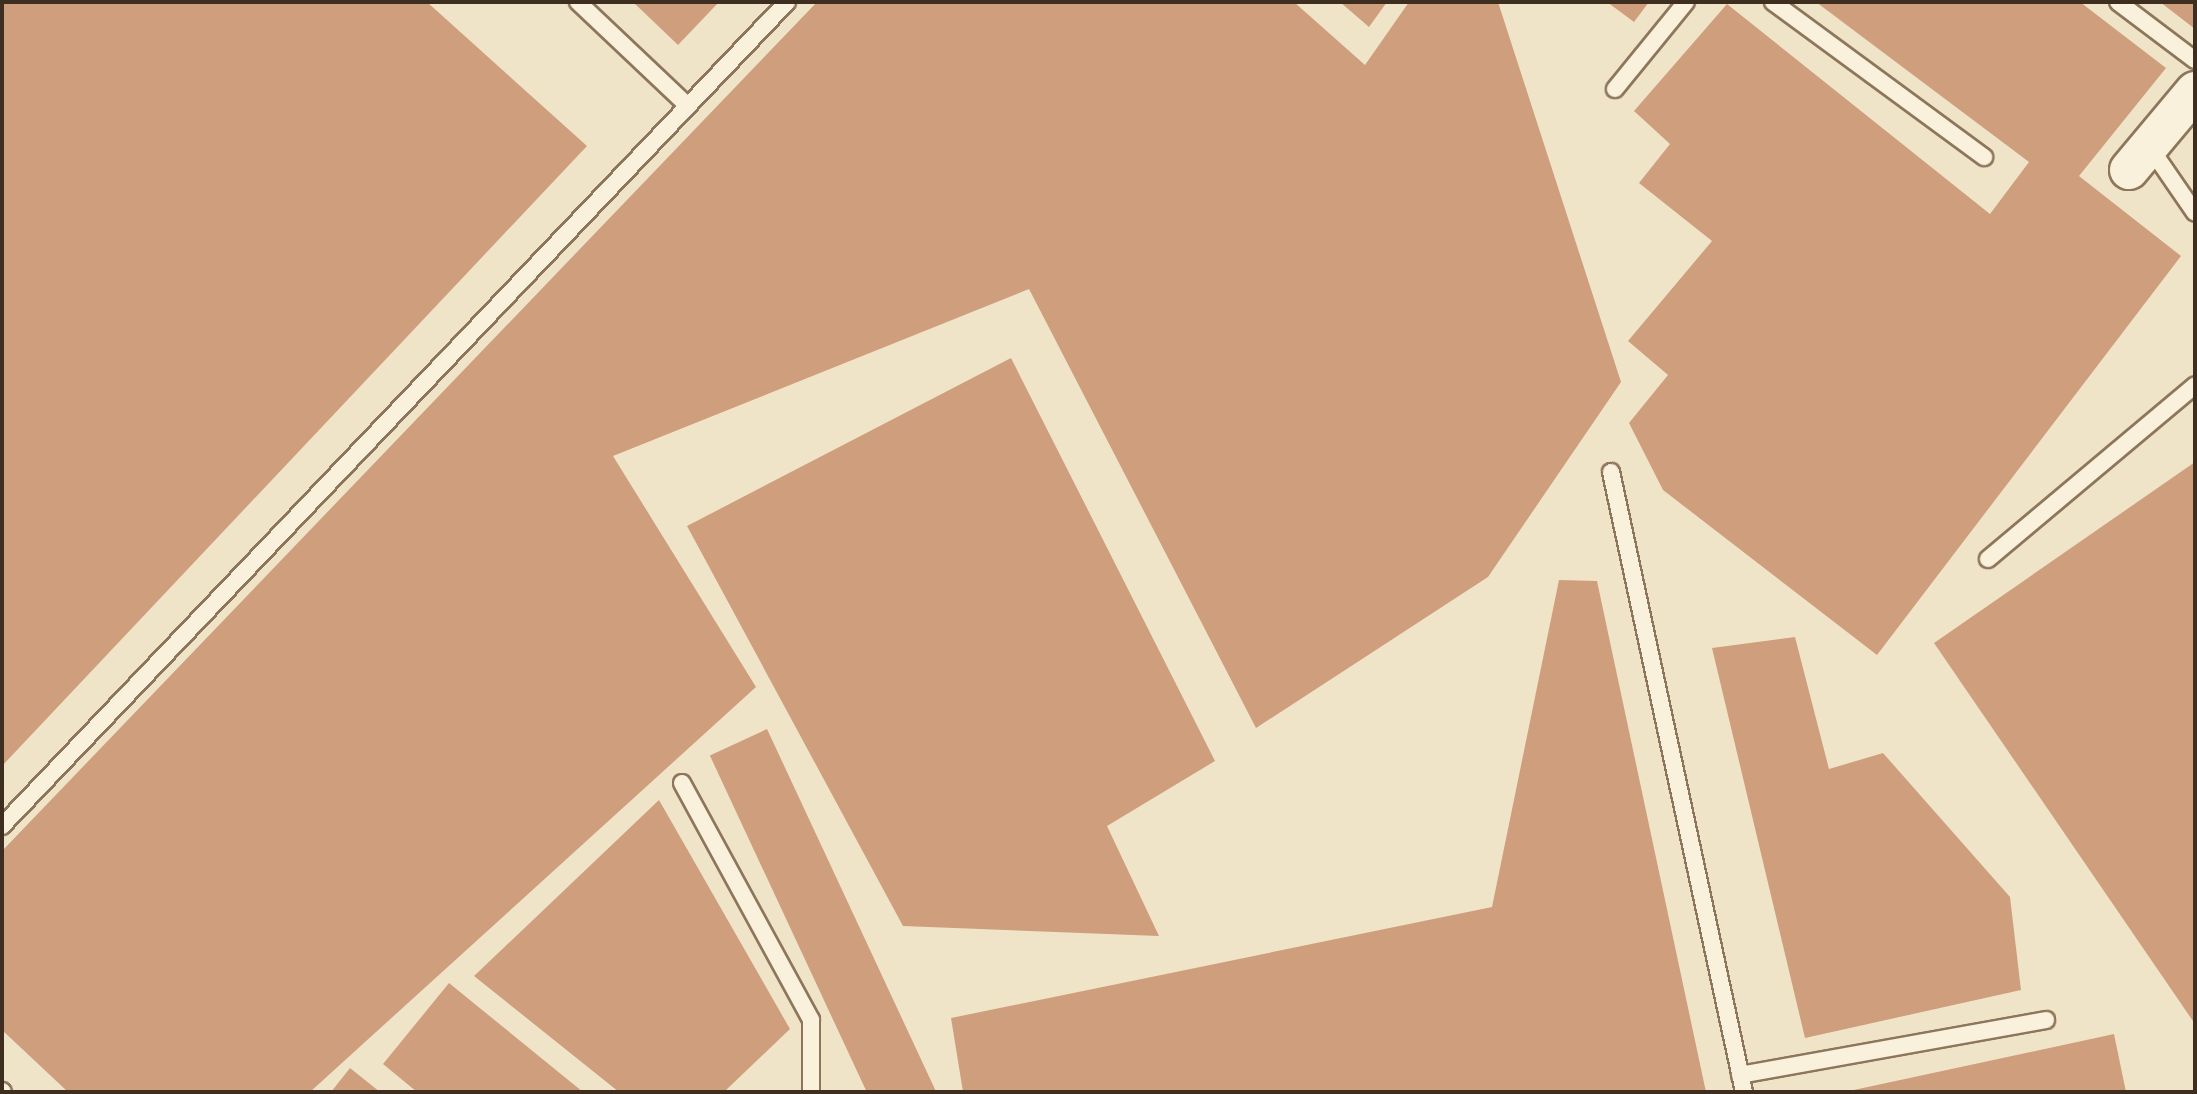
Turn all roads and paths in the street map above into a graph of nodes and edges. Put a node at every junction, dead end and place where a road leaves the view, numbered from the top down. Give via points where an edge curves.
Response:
1 (578, 2) edge
2 (787, 2) edge
3 (1686, 2) edge
4 (1773, 2) edge
5 (2118, 2) edge
6 (2195, 60) edge
7 (1615, 89) dead end
8 (2195, 91) edge
9 (688, 106) junction
10 (1984, 158) dead end
11 (2139, 158) joint
12 (2195, 213) edge
13 (2195, 385) edge
14 (1611, 472) dead end
15 (1988, 559) dead end
16 (682, 783) dead end
17 (2, 826) edge
18 (2046, 1020) dead end
19 (1741, 1075) junction
20 (811, 1092) edge
21 (1744, 1092) edge

1 - 9 lane
2 - 9 lane
3 - 7 lane
4 - 10 lane
5 - 6 lane
8 - 11 street
9 - 17 lane
11 - 12 lane
13 - 15 lane
14 - 19 lane
16 - 20 lane via 811,1020
18 - 19 lane
19 - 21 lane

